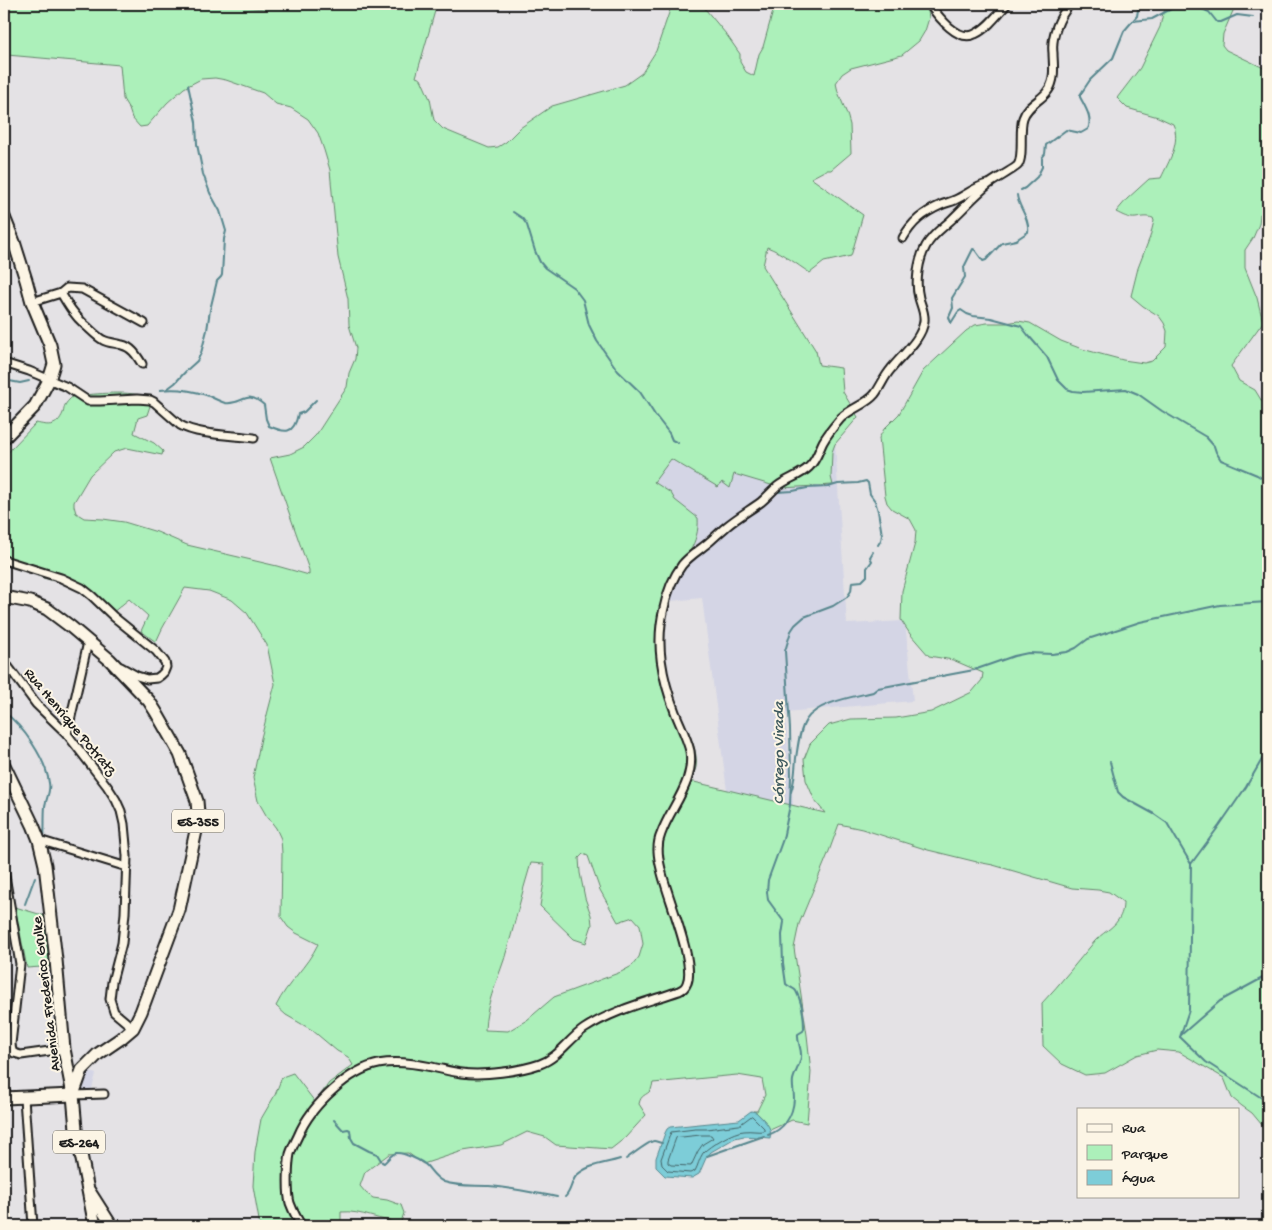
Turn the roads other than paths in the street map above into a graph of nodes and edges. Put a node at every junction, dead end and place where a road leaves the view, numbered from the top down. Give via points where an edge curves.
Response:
1 (929, 4) edge
2 (1007, 4) edge
3 (1070, 4) edge
4 (992, 183) junction
5 (4, 217) edge
6 (903, 238) dead end
7 (61, 293) junction
8 (32, 302) junction
9 (144, 323) dead end
10 (4, 363) edge
11 (142, 364) dead end
12 (50, 380) junction
13 (4, 438) edge
14 (254, 438) dead end
15 (4, 560) edge
16 (5, 598) edge
17 (88, 642) junction
18 (110, 660) junction
19 (4, 661) edge
20 (67, 734) junction
21 (4, 765) edge
22 (39, 840) junction
23 (127, 867) junction
24 (4, 870) edge
25 (132, 1028) junction
26 (66, 1054) junction
27 (88, 1063) junction
28 (104, 1094) dead end
29 (73, 1095) junction
30 (4, 1098) edge
31 (24, 1098) junction
32 (88, 1189) junction
33 (33, 1226) edge
34 (95, 1226) edge
35 (112, 1226) edge
36 (302, 1226) edge

1 - 2 street via 946,24 963,36 974,35 981,30
3 - 4 street via 1059,21 1053,41 1052,83 1045,95 1024,115 1020,132 1020,164
4 - 6 street via 918,218
4 - 36 street via 933,235 924,249 918,266 918,291 924,325 872,397 841,419 824,439 807,469 779,486 688,558 671,583 660,629 660,649 667,691 686,737 690,764 683,791 661,833 658,854 687,954 687,984 679,992 640,1003 602,1019 584,1029 541,1064 504,1072 462,1074 393,1061 364,1068 344,1080 303,1123 290,1154 289,1201
5 - 8 main road
7 - 8 street
7 - 9 street via 68,288 82,289
7 - 11 street via 89,330 105,341 129,347
8 - 12 main road via 50,345 54,364
10 - 12 street
12 - 13 main road via 35,406
12 - 14 street via 88,401 150,400 191,430
15 - 18 street via 82,588 156,651 166,666 157,678 147,679
16 - 17 main road, ES-355 via 47,609
17 - 18 main road, ES-355
17 - 20 street
18 - 25 main road, ES-355 via 156,712 180,754 197,801 198,813 179,910
19 - 20 street, Rua Henrique Potratz via 36,704
20 - 23 street, Rua Henrique Potratz via 116,800 124,824
21 - 22 main road, Avenida Frederico Grulke
22 - 23 street
22 - 26 main road, Avenida Frederico Grulke
23 - 25 street, Rua Henrique Potratz via 122,943 110,999 114,1012
24 - 26 street via 20,964 12,1051 21,1055
25 - 27 main road, ES-355
26 - 27 main road
26 - 29 main road, Avenida Frederico Grulke
27 - 29 main road, ES-355
28 - 29 street
29 - 31 main road
29 - 32 main road, Avenida Frederico Grulke / ES-264
30 - 31 main road
31 - 33 street
32 - 34 main road, Avenida Frederico Grulke / ES-264
32 - 35 street

